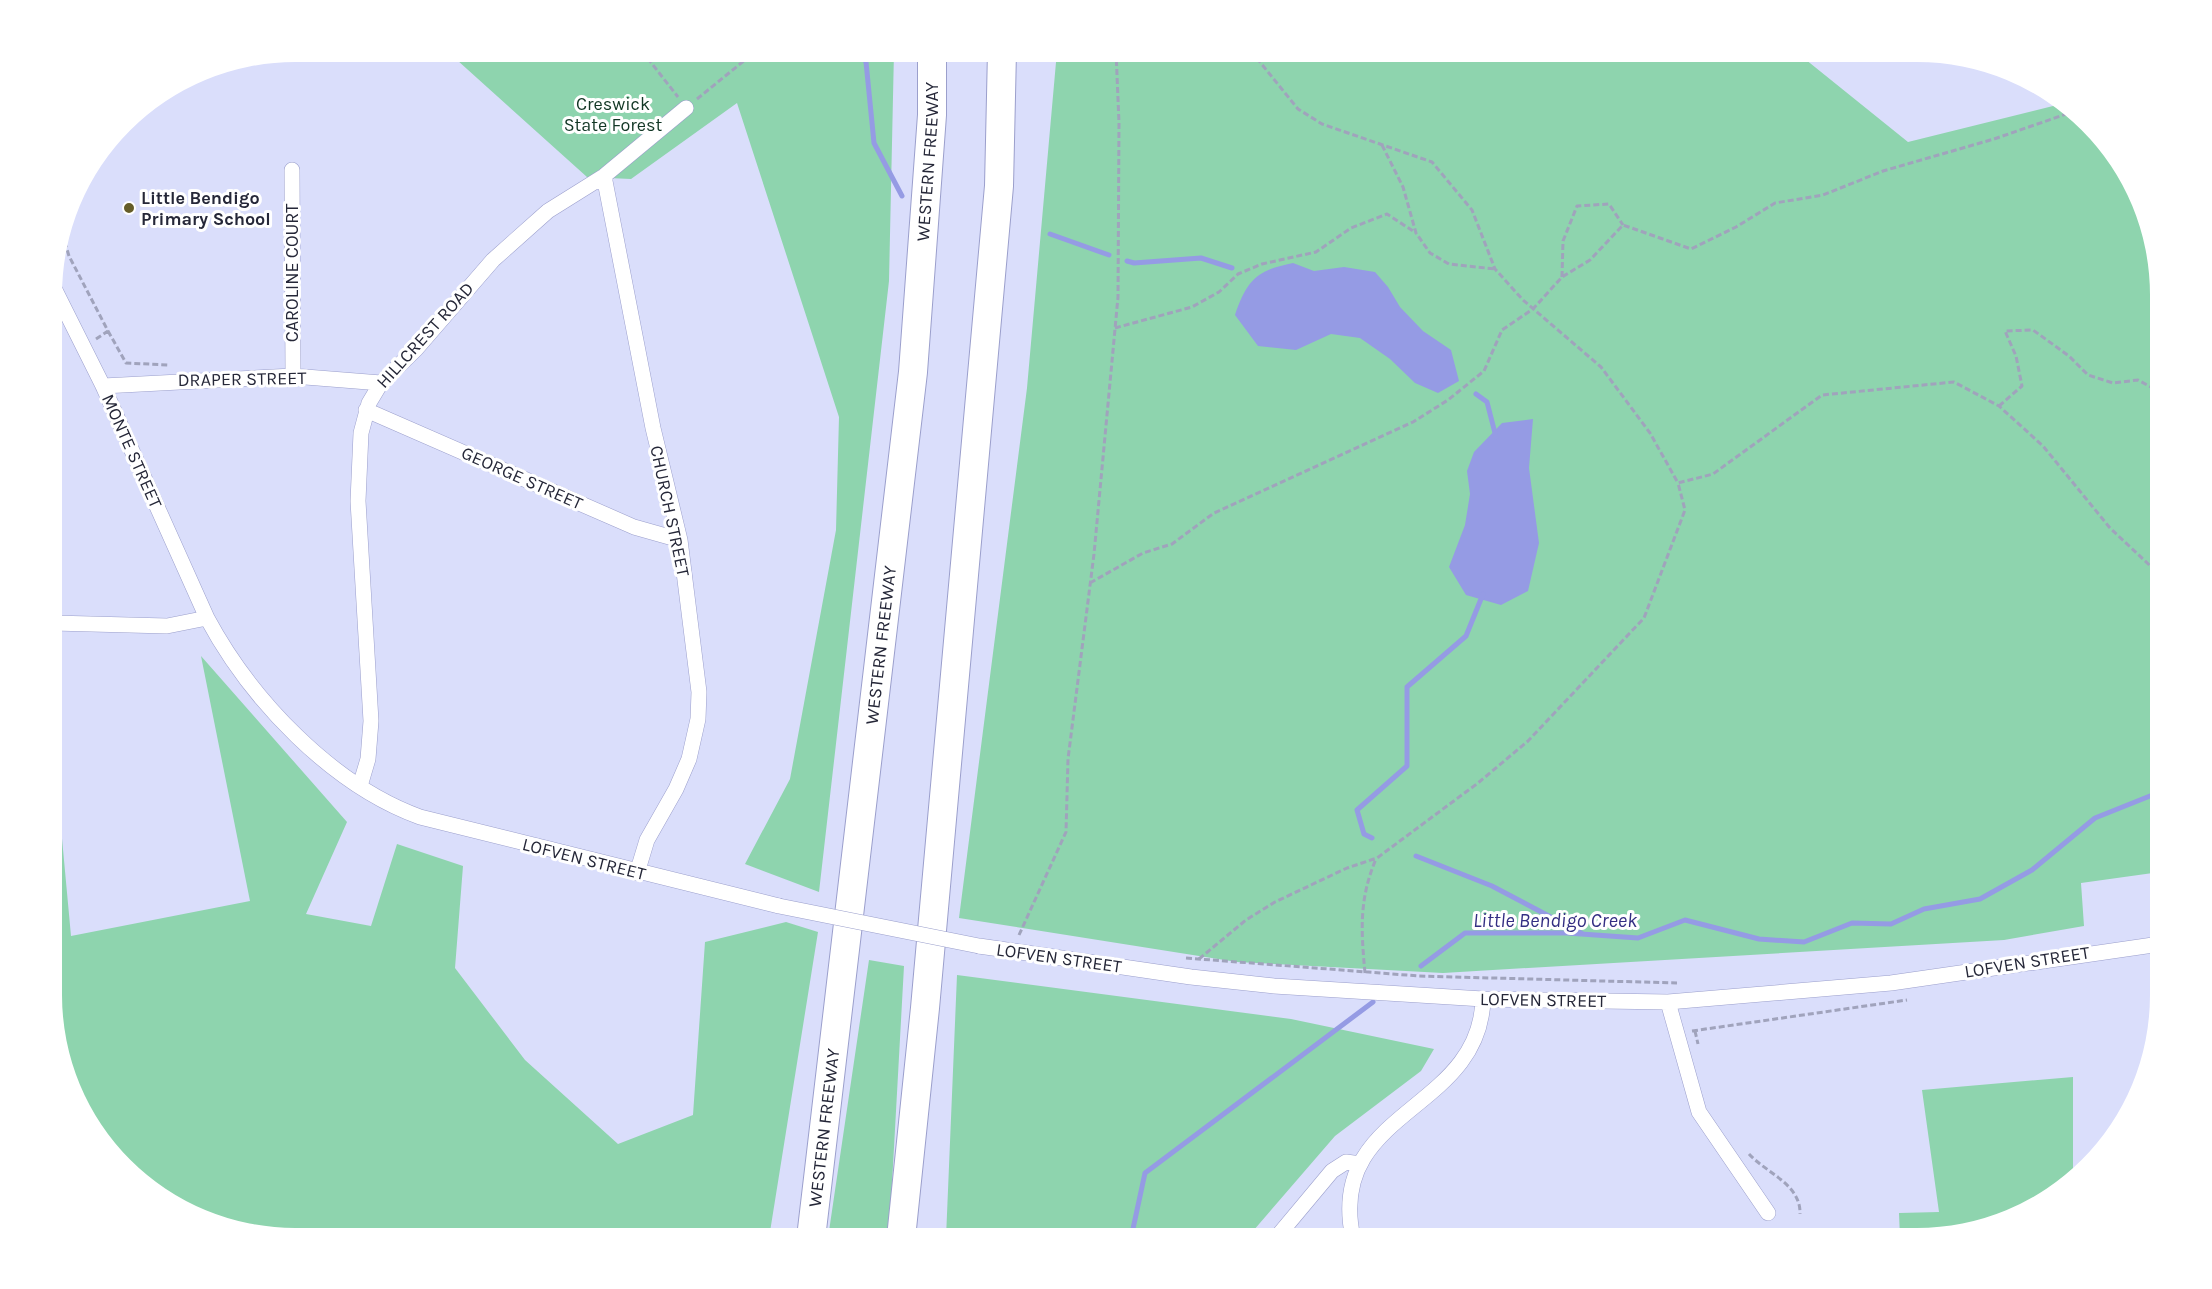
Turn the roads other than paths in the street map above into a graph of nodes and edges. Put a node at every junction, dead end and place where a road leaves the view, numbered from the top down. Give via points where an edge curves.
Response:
1 (932, 62) edge
2 (1002, 62) edge
3 (686, 108) road end
4 (292, 170) dead end
5 (604, 176) junction
6 (62, 304) edge
7 (293, 376) junction
8 (381, 382) junction
9 (103, 386) junction
10 (366, 410) junction
11 (680, 540) junction
12 (207, 618) junction
13 (62, 624) edge
14 (360, 786) junction
15 (637, 873) junction
16 (2150, 945) edge
17 (1483, 999) junction
18 (1668, 1002) junction
19 (1360, 1164) junction
20 (1767, 1213) dead end
21 (812, 1228) edge
22 (901, 1228) edge
23 (1284, 1228) edge
24 (1352, 1228) edge

1 - 21 highway, WESTERN FREEWAY via 932,115 913,372
2 - 22 highway via 999,186 925,1008
3 - 5 street, HILLCREST ROAD
4 - 7 street, CAROLINE COURT
5 - 8 street, HILLCREST ROAD via 548,211 492,260 412,354
5 - 11 street, CHURCH STREET
6 - 9 street, MONTE STREET
7 - 8 street, DRAPER STREET
7 - 9 street, DRAPER STREET
8 - 10 street, HILLCREST ROAD
9 - 12 street, MONTE STREET
10 - 11 street, GEORGE STREET via 634,527
10 - 14 street, HILLCREST ROAD via 358,501 370,721 368,759
11 - 15 street, CHURCH STREET via 698,682 698,719 689,759 647,840
12 - 13 street via 167,626
12 - 14 street, LOFVEN STREET via 265,701 309,746
14 - 15 street, LOFVEN STREET via 420,817
15 - 17 street, LOFVEN STREET, bridge via 979,946 1191,977
16 - 18 street, LOFVEN STREET via 1891,983
17 - 18 street, LOFVEN STREET
17 - 19 street via 1478,1033 1461,1066 1387,1128
18 - 20 street via 1699,1112
19 - 23 street via 1346,1162 1332,1171
19 - 24 street via 1350,1209

